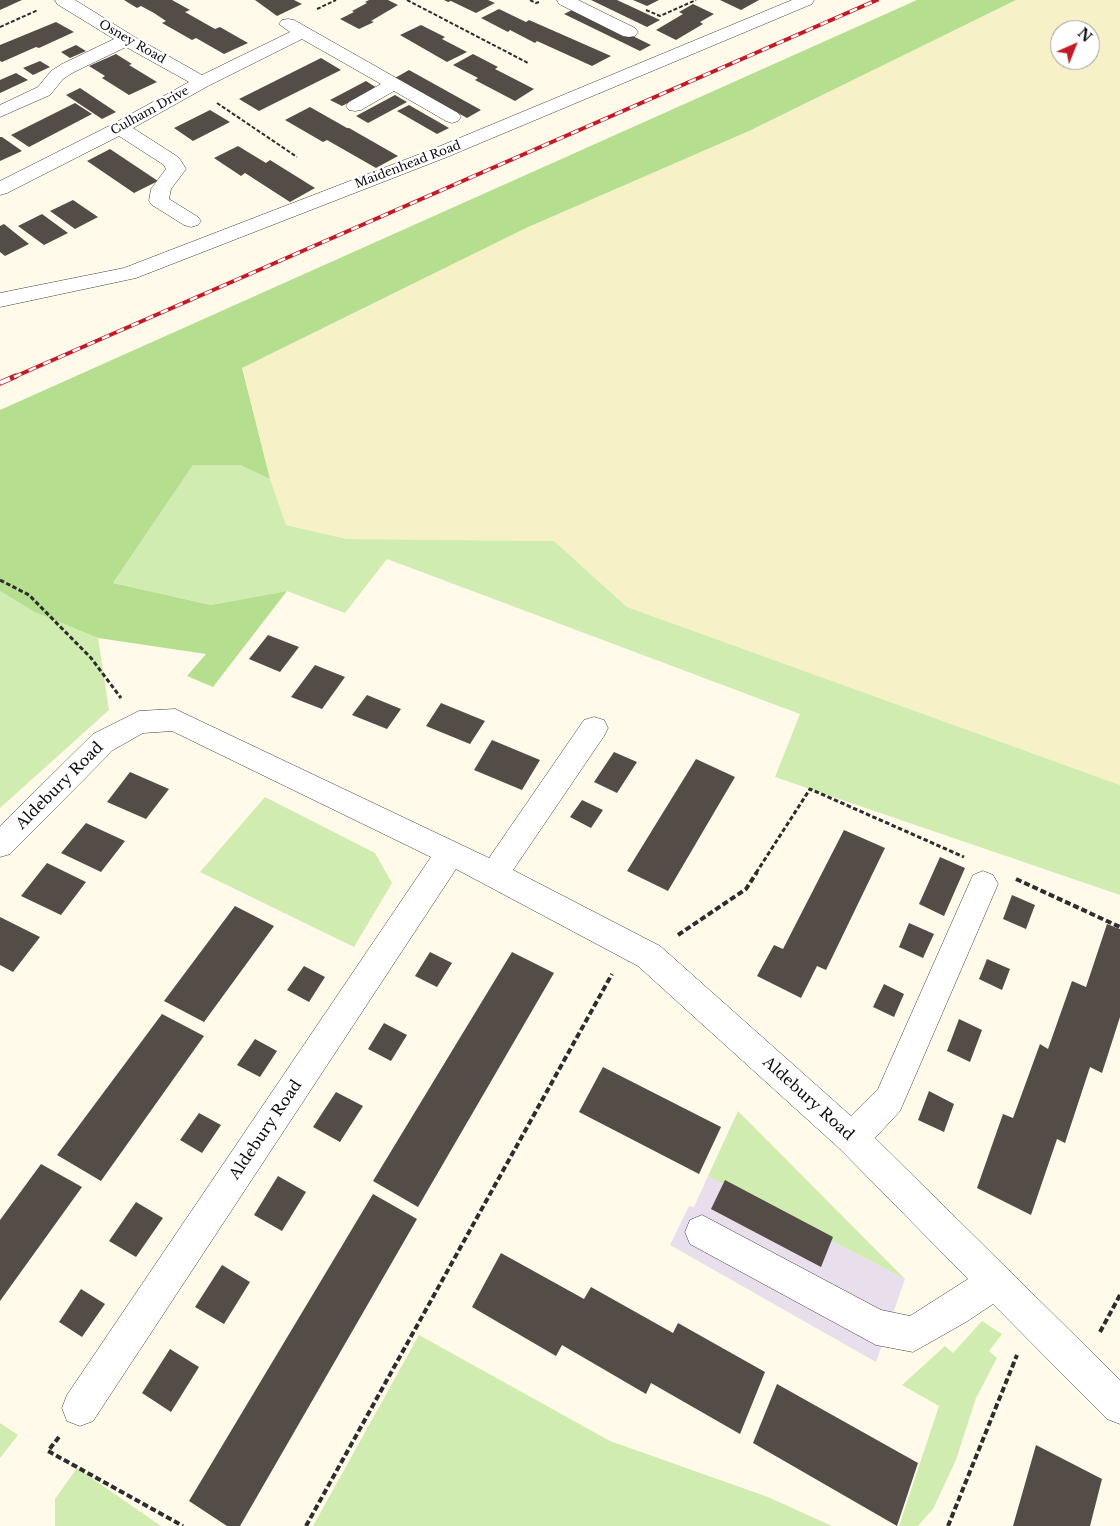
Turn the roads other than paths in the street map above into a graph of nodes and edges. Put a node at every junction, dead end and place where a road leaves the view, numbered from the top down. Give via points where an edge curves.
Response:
1 (63, 0) edge
2 (565, 0) edge
3 (806, 0) edge
4 (629, 32) dead end
5 (127, 40) junction
6 (394, 84) junction
7 (197, 85) junction
8 (355, 106) dead end
9 (0, 112) edge
10 (452, 116) dead end
11 (120, 128) junction
12 (0, 189) edge
13 (191, 221) dead end
14 (0, 300) edge
15 (594, 728) dead end
16 (0, 845) edge
17 (451, 852) junction
18 (494, 874) junction
19 (983, 884) dead end
20 (852, 1138) junction
21 (702, 1232) dead end
22 (995, 1281) junction
23 (1120, 1406) edge
24 (80, 1408) road end

1 - 5 street, Osney Road
2 - 4 street
3 - 14 street, Maidenhead Road via 440,153 129,273
5 - 7 street, Osney Road
5 - 9 street via 68,68 57,75 44,91
6 - 7 street, Culham Drive via 294,29
6 - 8 street
6 - 10 street
7 - 11 street, Culham Drive
11 - 12 street, Culham Drive
11 - 13 street via 176,168 161,189 159,201
15 - 18 street
16 - 17 street, Aldebury Road via 103,742 139,722 175,720
17 - 18 street, Aldebury Road
17 - 24 street, Aldebury Road
18 - 20 street, Aldebury Road via 638,950
19 - 20 street via 889,1100
20 - 22 street, Aldebury Road
21 - 22 street via 876,1327 912,1334
22 - 23 street, Aldebury Road

